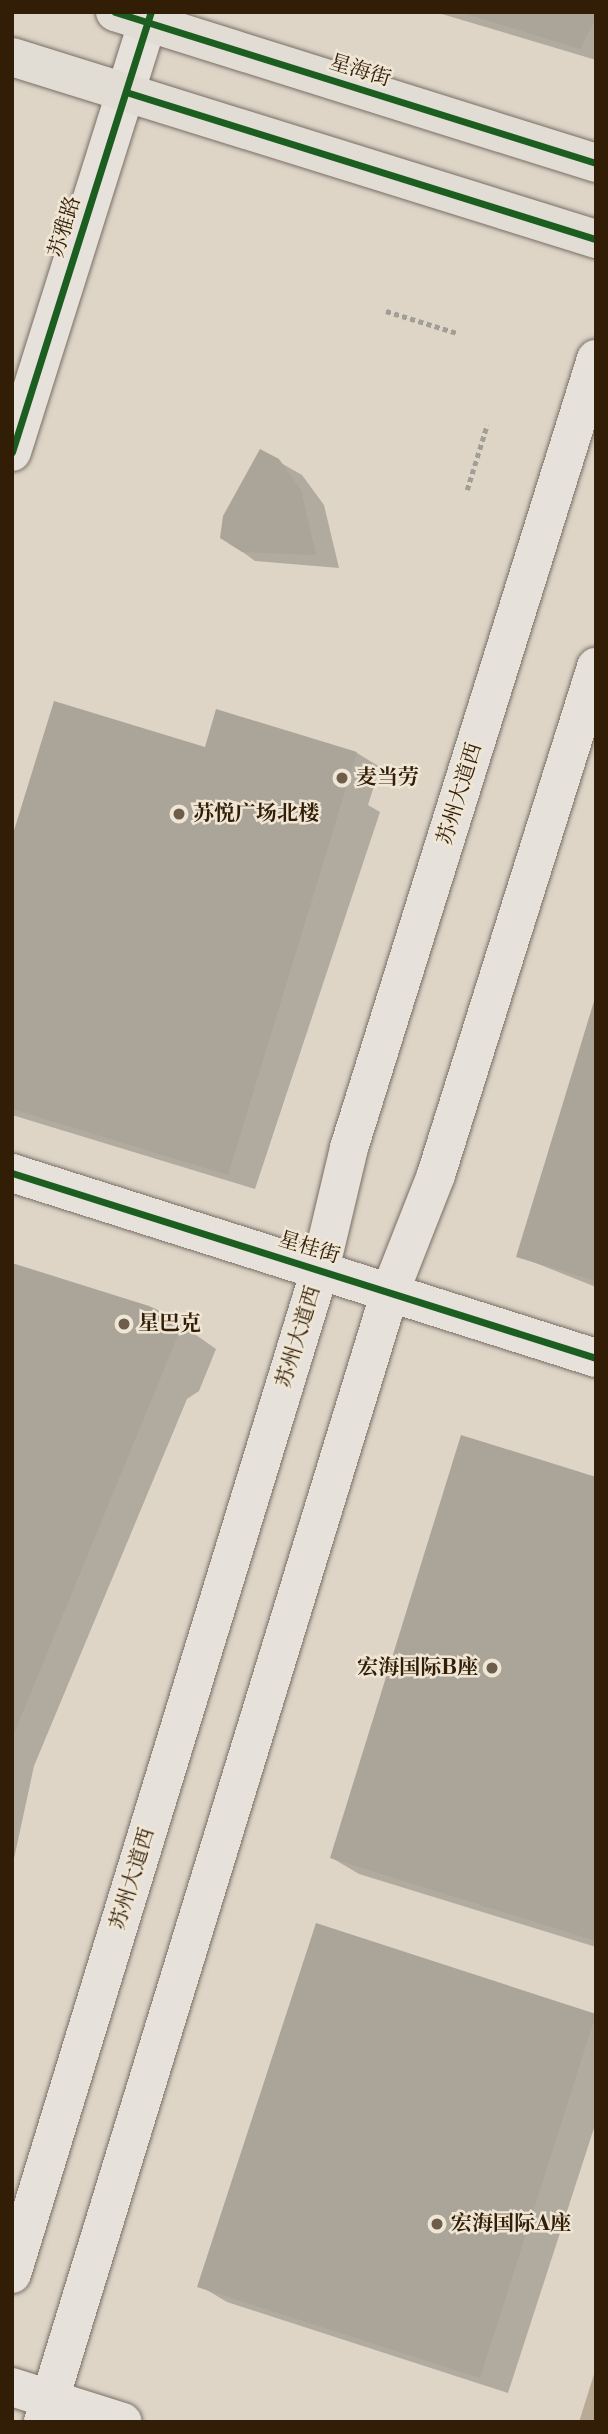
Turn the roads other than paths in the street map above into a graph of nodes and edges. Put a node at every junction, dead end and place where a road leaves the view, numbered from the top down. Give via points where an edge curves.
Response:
1 (138, 16) edge
2 (12, 57) edge
3 (126, 92) junction
4 (596, 163) edge
5 (596, 239) edge
6 (596, 359) edge
7 (12, 453) edge
8 (596, 667) edge
9 (12, 1173) edge
10 (320, 1270) junction
11 (390, 1292) junction
12 (596, 1358) edge
13 (12, 2274) edge
14 (12, 2387) edge
15 (47, 2410) edge
16 (123, 2422) edge

1 - 3 main road, 苏雅路
1 - 4 main road, 星海街
2 - 3 main road
3 - 5 main road
3 - 7 main road, 苏雅路
6 - 10 main road, 苏州大道西 via 349,1148
8 - 11 main road via 436,1175
9 - 10 main road, 星桂街
10 - 11 main road, 星桂街
10 - 13 main road, 苏州大道西
11 - 12 main road, 星桂街
11 - 15 main road
14 - 15 main road
15 - 16 main road

